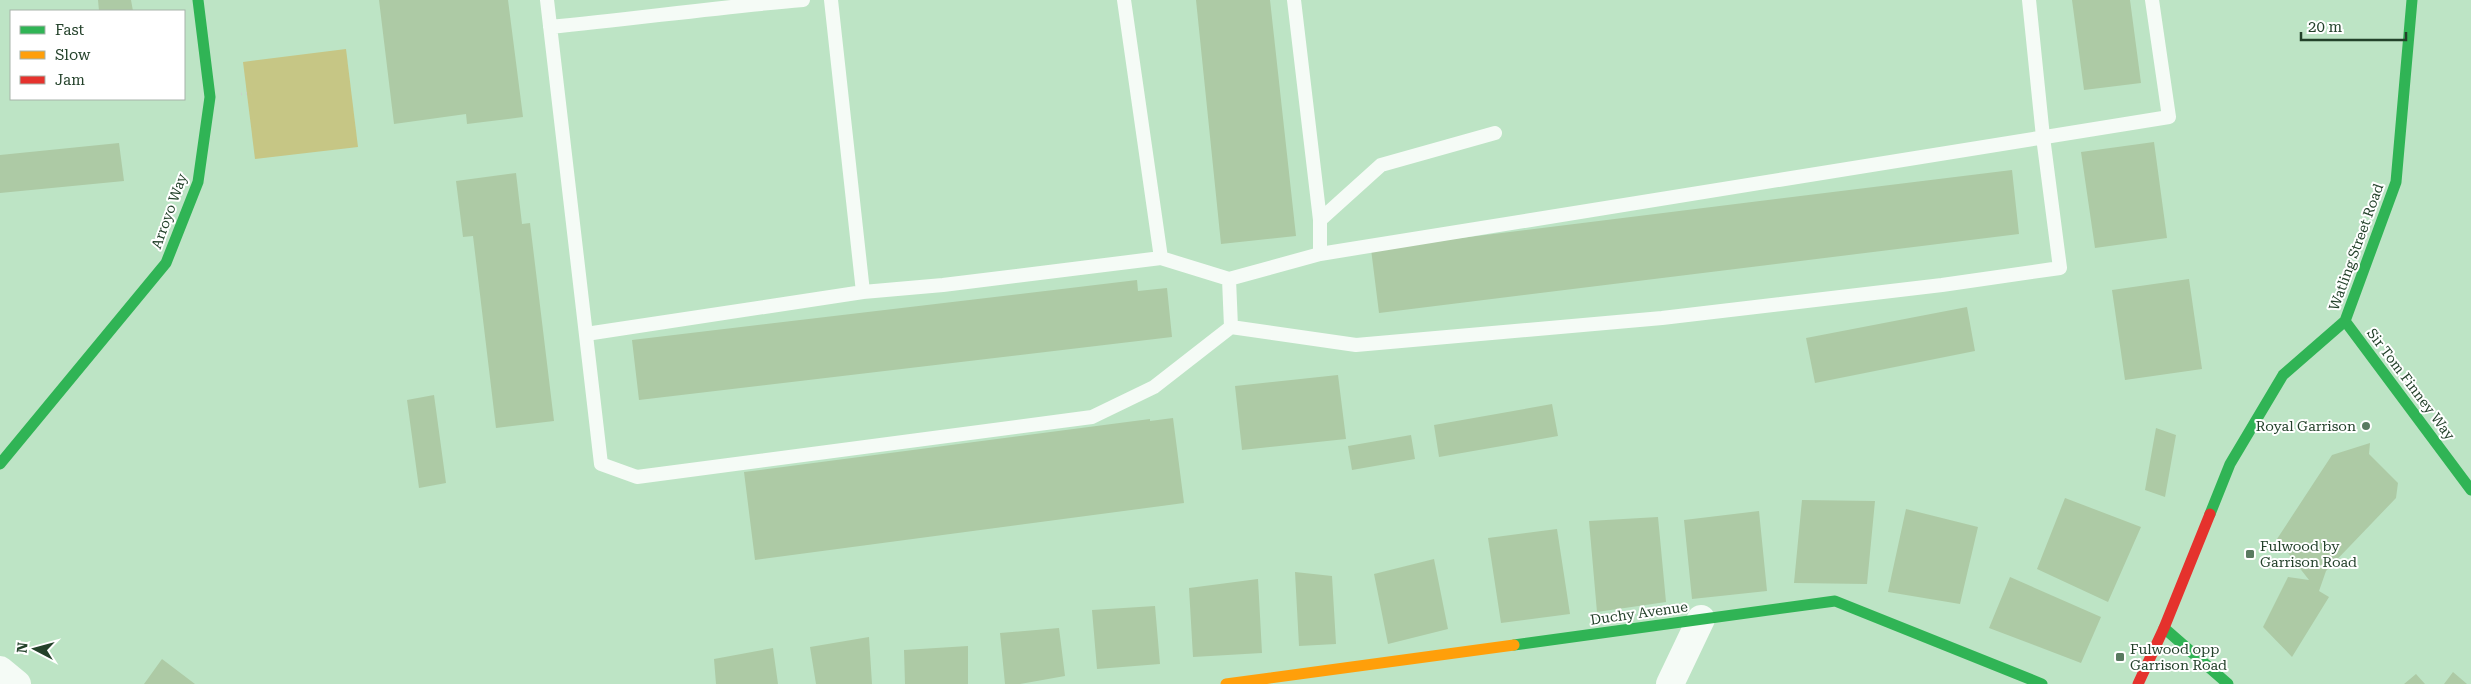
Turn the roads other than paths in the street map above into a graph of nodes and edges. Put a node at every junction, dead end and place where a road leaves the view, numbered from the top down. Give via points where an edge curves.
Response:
1 (198, 0) edge
2 (547, 0) edge
3 (803, 0) edge
4 (831, 0) edge
5 (1124, 0) edge
6 (1294, 0) edge
7 (2030, 0) edge
8 (2152, 0) edge
9 (2412, 0) edge
10 (550, 27) junction
11 (1495, 133) dead end
12 (2043, 137) junction
13 (1320, 220) junction
14 (1320, 254) junction
15 (1161, 258) junction
16 (1229, 280) junction
17 (863, 292) junction
18 (2345, 321) junction
19 (1231, 327) junction
20 (586, 334) junction
21 (4, 451) edge
22 (2471, 490) edge
23 (1701, 619) junction
24 (2164, 628) junction
25 (0, 670) edge
26 (1273, 681) edge
27 (17, 684) edge
28 (1226, 684) edge
29 (1670, 684) edge
30 (2042, 684) edge
31 (2138, 684) edge
32 (2228, 684) edge

1 - 21 street, Arroyo Way via 210,97 198,182 166,263
2 - 10 lane
3 - 10 lane
4 - 17 lane
5 - 15 lane
6 - 13 lane
7 - 12 lane
8 - 12 lane via 2169,117
9 - 18 street, Watling Street Road via 2396,182
10 - 20 lane
11 - 13 lane via 1381,165
12 - 14 lane
12 - 19 lane via 2060,268 1662,318 1356,346
13 - 14 lane
14 - 16 lane
15 - 16 lane
15 - 17 lane via 943,286
16 - 19 lane
17 - 20 lane
18 - 22 street, Sir Tom Finney Way
18 - 24 street, Watling Street Road via 2283,375 2230,464
19 - 20 lane via 1154,387 1092,417 637,477 601,464
23 - 26 street, Duchy Avenue
23 - 29 street
23 - 30 street, Duchy Avenue via 1835,601
24 - 31 street, Watling Street Road
24 - 32 street
25 - 27 street
26 - 28 street, Duchy Avenue

